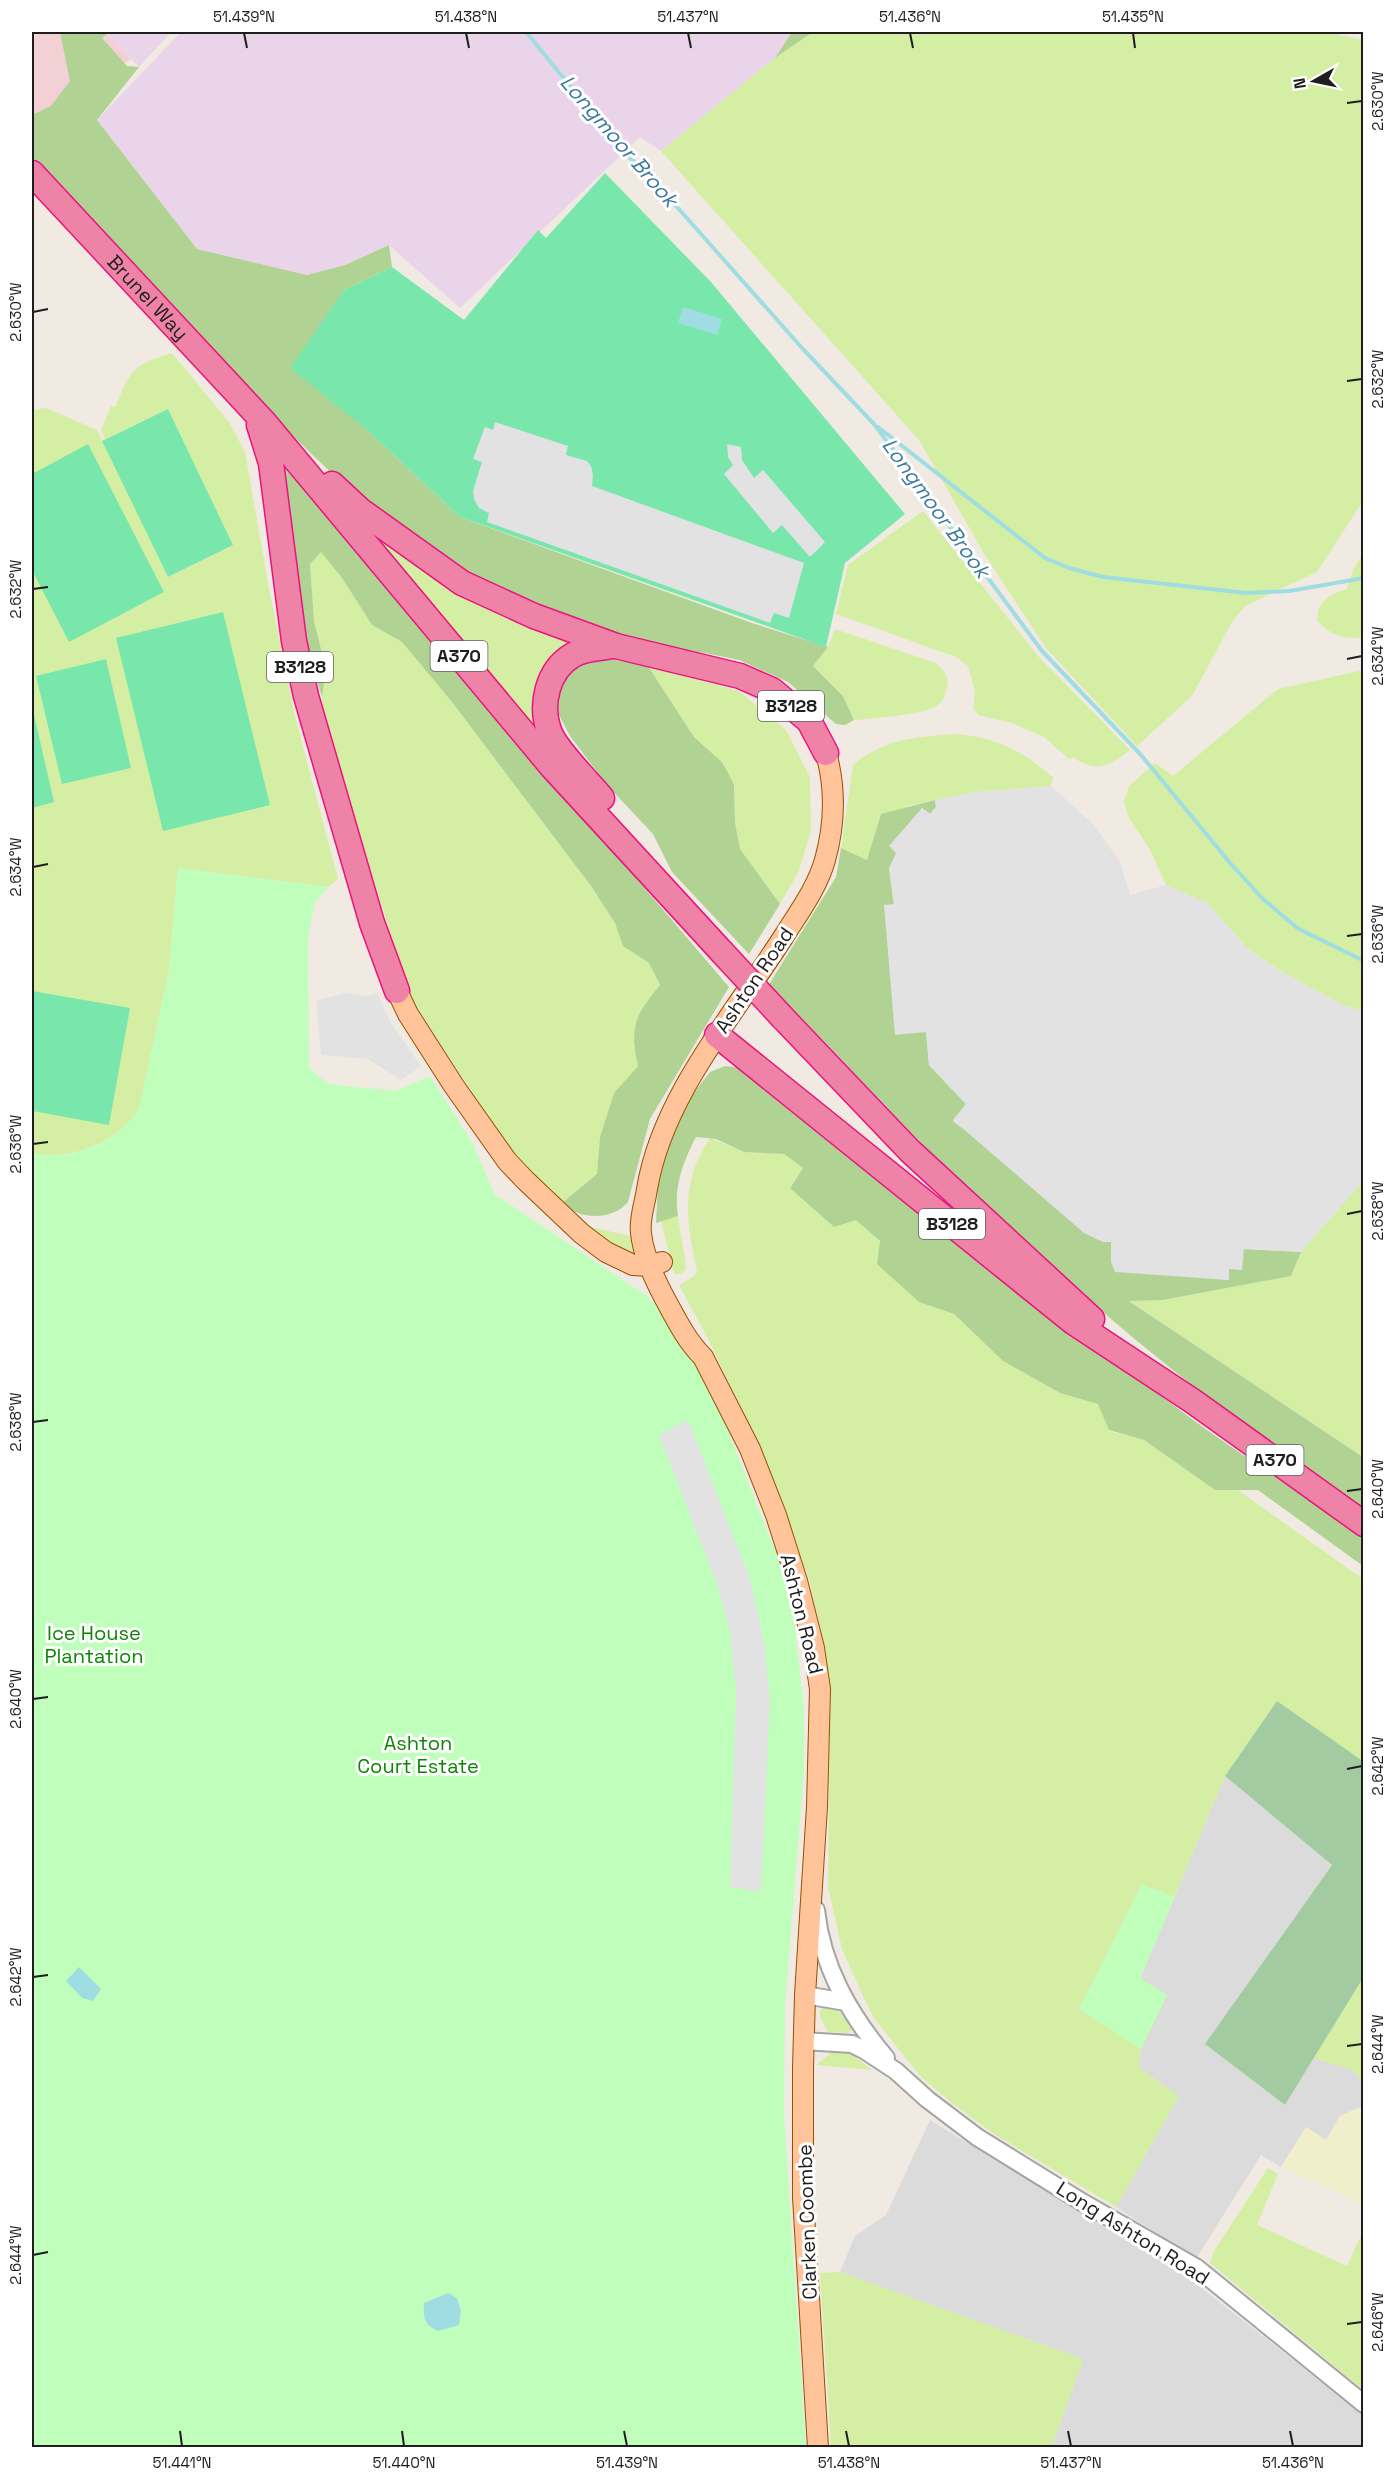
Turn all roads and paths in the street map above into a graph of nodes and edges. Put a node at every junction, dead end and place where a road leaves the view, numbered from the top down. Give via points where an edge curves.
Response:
1 (36, 178) edge
2 (257, 415) junction
3 (616, 646) junction
4 (826, 753) joint
5 (661, 884) junction
6 (397, 991) joint
7 (717, 1035) junction
8 (656, 1264) junction
9 (1194, 1402) junction
10 (1364, 1524) edge
11 (813, 1876) junction
12 (805, 1995) junction
13 (846, 2002) junction
14 (803, 2041) junction
15 (896, 2072) junction
16 (1364, 2404) edge
17 (818, 2448) edge

1 - 2 highway, Brunel Way / A370
2 - 3 highway, B3128 via 360,510 462,583 534,616
2 - 5 highway, A370 via 545,758
2 - 6 highway, B3128 via 271,463 294,641 306,696 372,923
3 - 4 highway, B3128 via 740,676 772,690 809,721
3 - 5 highway, B3128 via 572,655 547,688 545,709 550,734 636,837
4 - 7 main road, Ashton Road / B3128 via 834,797 824,862 811,892
5 - 9 highway, A370, bridge via 910,1151 1108,1333
6 - 8 main road, B3128 via 454,1086 519,1174 606,1252 633,1265
7 - 8 main road, Ashton Road / B3128 via 670,1115 657,1147 645,1201 652,1219
7 - 9 highway, B3128 via 1073,1322
8 - 11 main road, Ashton Road / B3128 via 679,1325 704,1357 750,1449 798,1581 814,1648 821,1714
9 - 10 highway, A370
11 - 12 main road, Ashton Road / B3128
11 - 13 street, Long Ashton Road via 824,1953
12 - 13 street
12 - 14 main road, Clarken Coombe / B3128
13 - 15 street, Long Ashton Road
14 - 15 street, Long Ashton Road via 852,2044
14 - 17 main road, Clarken Coombe / B3128 via 803,2198
15 - 16 street, Long Ashton Road via 977,2137 1197,2268

